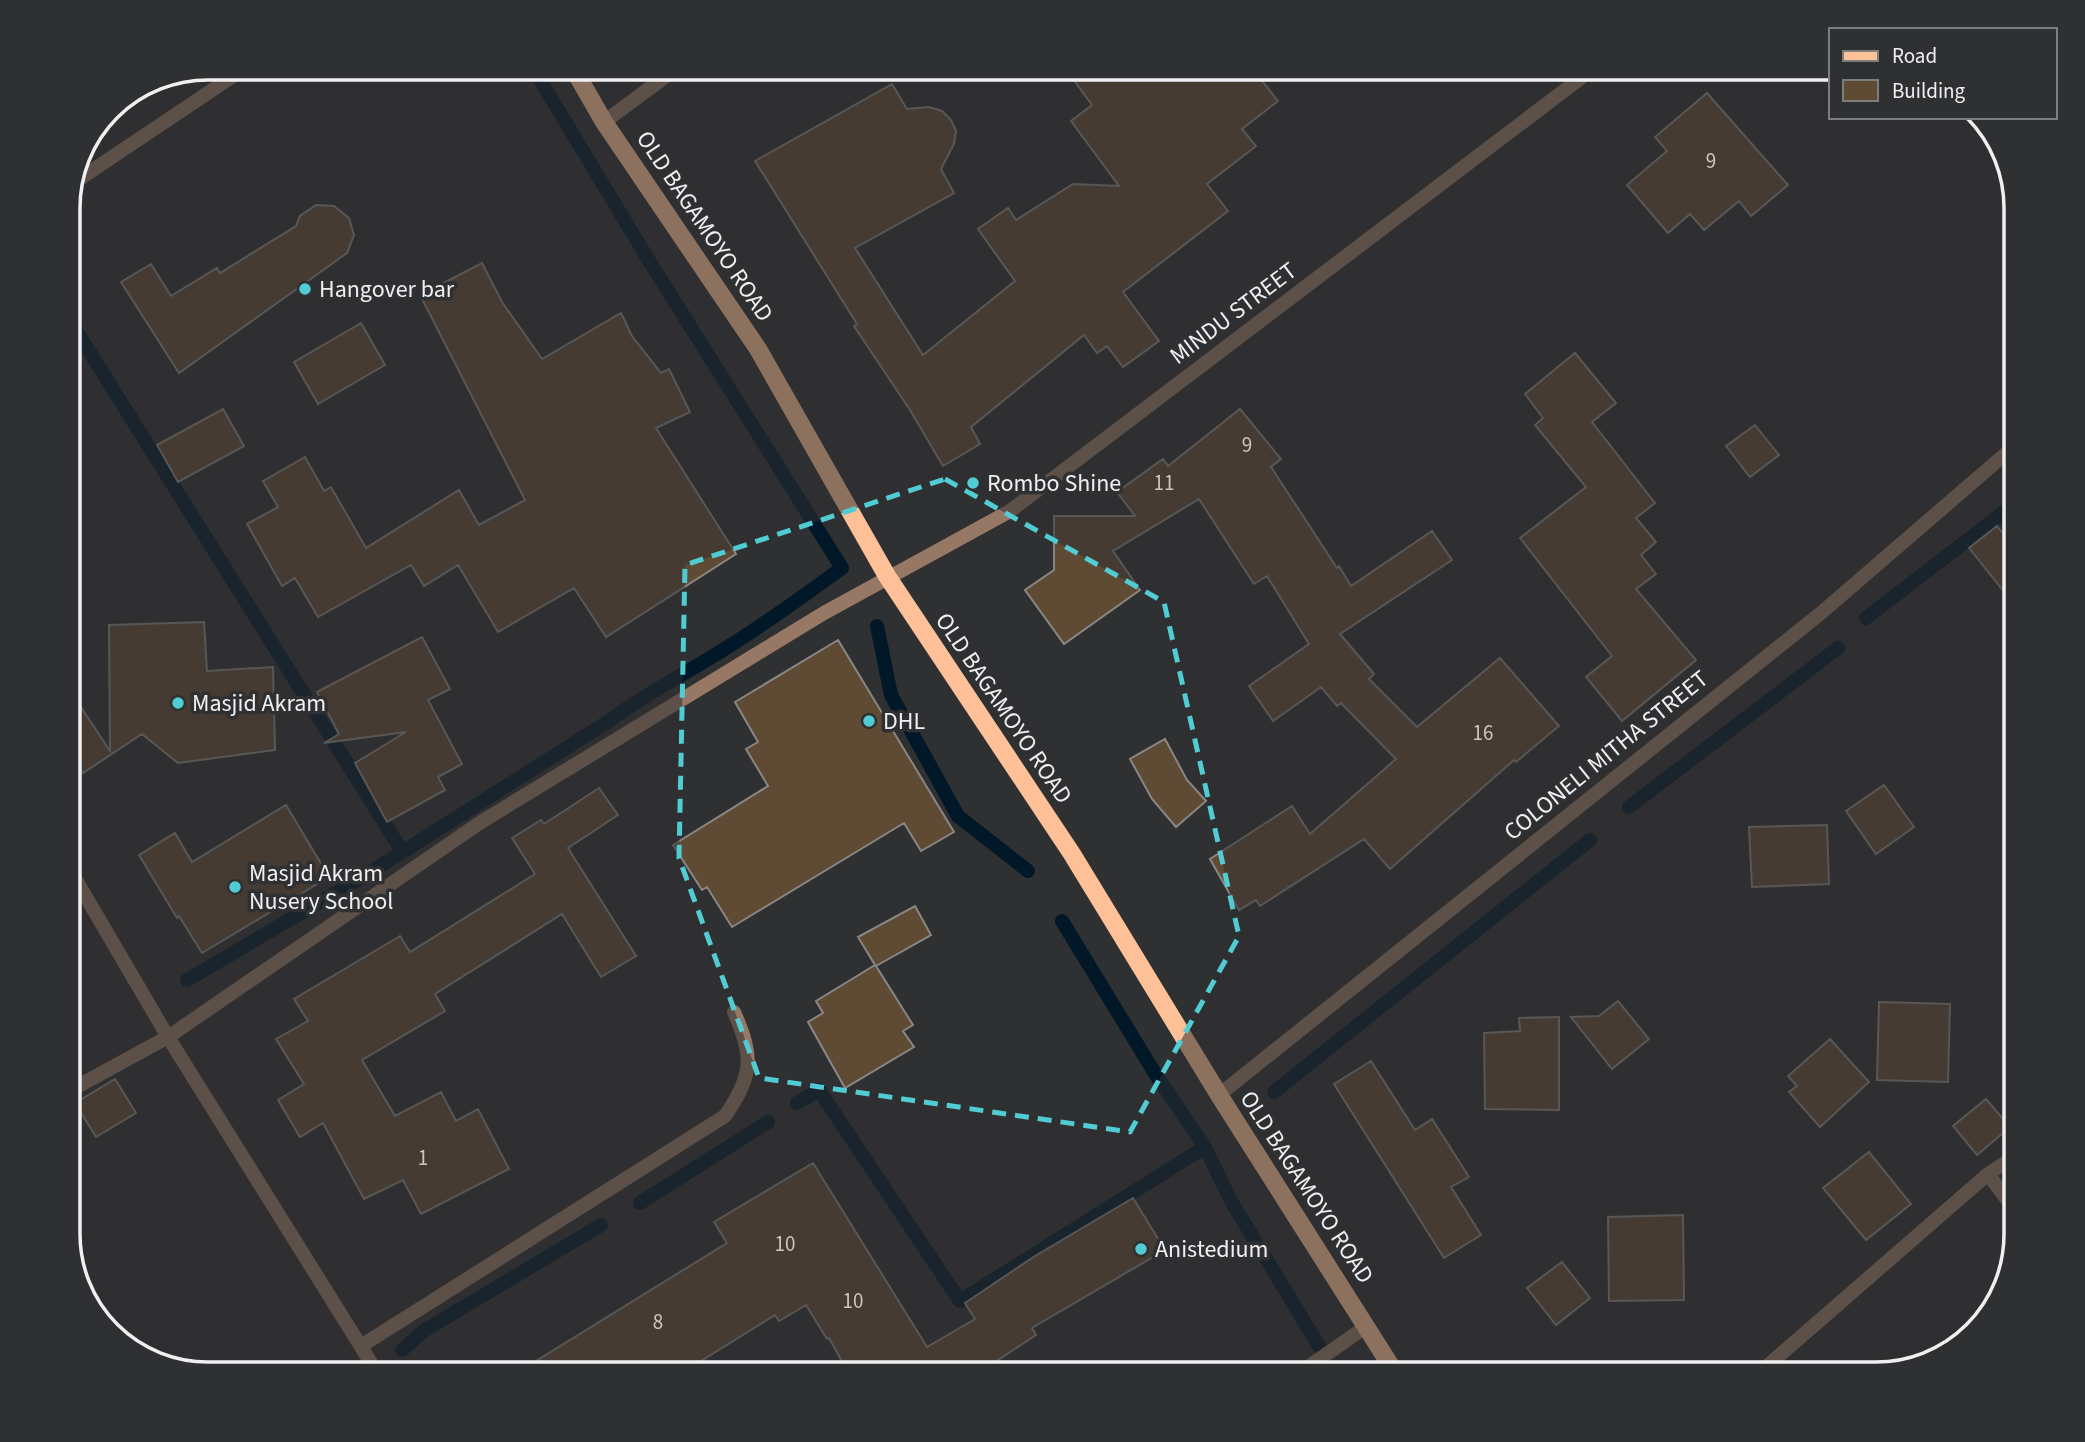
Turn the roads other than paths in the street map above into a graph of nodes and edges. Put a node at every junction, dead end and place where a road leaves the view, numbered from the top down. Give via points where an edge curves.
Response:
1 (227, 80) edge
2 (580, 80) edge
3 (661, 80) edge
4 (1578, 80) edge
5 (604, 122) junction
6 (85, 175) edge
7 (2004, 455) edge
8 (887, 576) junction
9 (81, 888) edge
10 (734, 1012) dead end
11 (168, 1037) junction
12 (81, 1084) edge
13 (1219, 1095) junction
14 (2004, 1164) edge
15 (1988, 1174) junction
16 (2004, 1196) edge
17 (1367, 1326) junction
18 (361, 1346) junction
19 (371, 1362) edge
20 (1315, 1362) edge
21 (1389, 1362) edge
22 (1772, 1362) edge

1 - 6 street
2 - 5 main road, OLD BAGAMOYO ROAD
3 - 5 street
4 - 8 street, MINDU STREET via 1010,511
5 - 8 main road, OLD BAGAMOYO ROAD via 758,349
7 - 13 street, COLONELI MITHA STREET via 1821,613
8 - 11 street, MINDU STREET via 481,822
8 - 13 main road, OLD BAGAMOYO ROAD via 1072,854
9 - 11 street
10 - 18 street via 745,1037 748,1065 741,1092 725,1116
11 - 12 street, MINDU STREET
11 - 18 street
13 - 17 main road, OLD BAGAMOYO ROAD
14 - 15 street
15 - 16 street
15 - 22 street
17 - 20 street
17 - 21 main road, OLD BAGAMOYO ROAD
18 - 19 street

